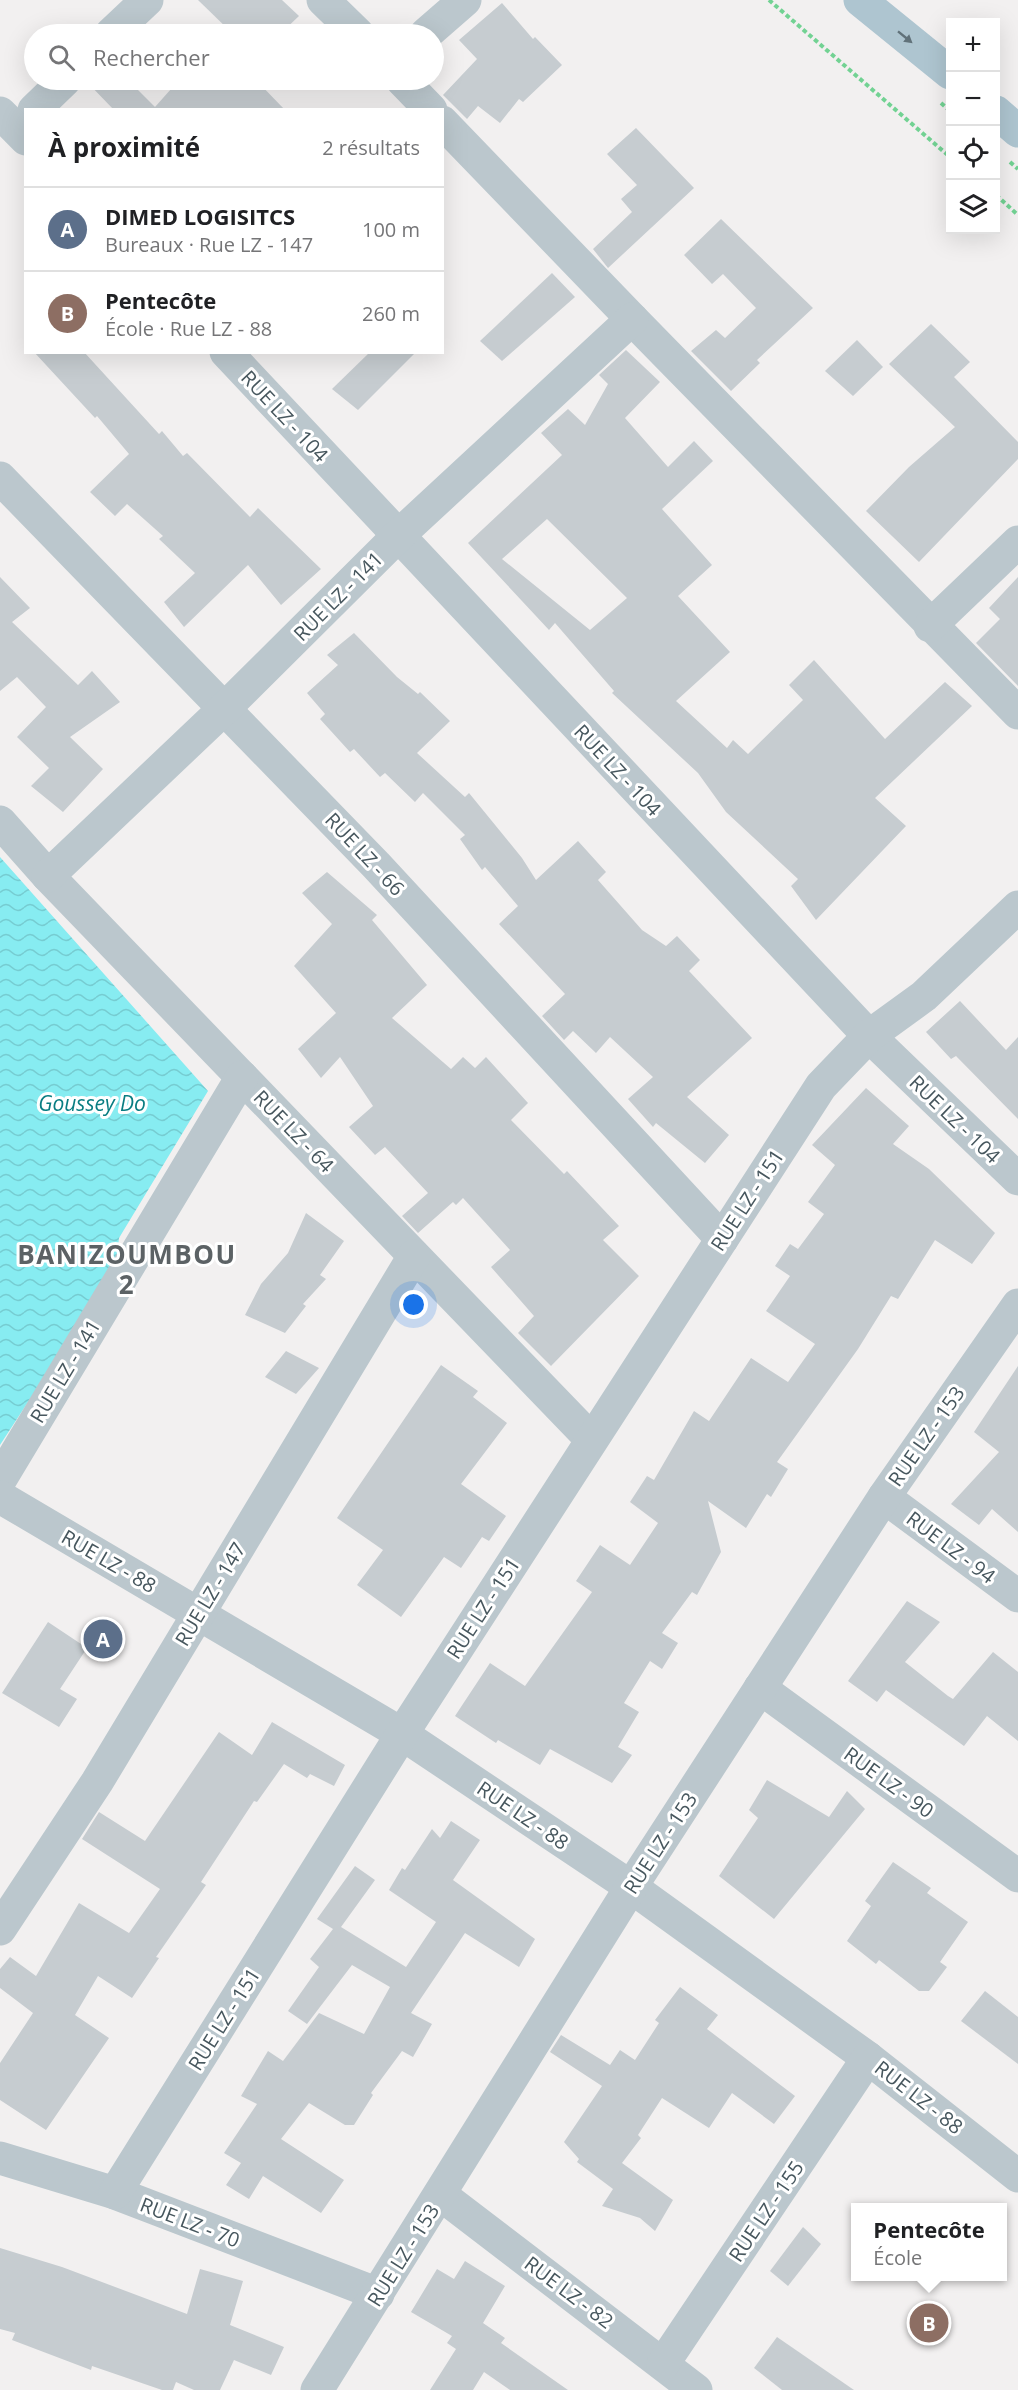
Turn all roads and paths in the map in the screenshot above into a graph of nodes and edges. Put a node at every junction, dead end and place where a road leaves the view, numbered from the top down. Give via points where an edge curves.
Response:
1 (147, 0) edge
2 (323, 0) edge
3 (465, 0) edge
4 (769, 0) edge
5 (860, 0) edge
6 (122, 24) edge
7 (348, 24) edge
8 (437, 24) edge
9 (950, 72) edge
10 (54, 90) edge
11 (412, 90) edge
12 (34, 108) edge
13 (429, 108) edge
14 (1000, 115) edge
15 (444, 124) edge
16 (1018, 131) edge
17 (946, 153) edge
18 (1000, 199) edge
19 (1018, 215) edge
20 (632, 319) junction
21 (228, 354) edge
22 (0, 478) edge
23 (398, 537) junction
24 (1018, 542) edge
25 (930, 626) junction
26 (225, 708) junction
27 (1018, 713) edge
28 (0, 822) edge
29 (48, 876) junction
30 (1018, 906) edge
31 (869, 1036) junction
32 (242, 1077) junction
33 (1018, 1179) edge
34 (722, 1239) junction
35 (414, 1256) junction
36 (1018, 1305) edge
37 (591, 1439) junction
38 (0, 1480) edge
39 (0, 1497) edge
40 (884, 1497) junction
41 (1018, 1596) edge
42 (198, 1613) junction
43 (760, 1688) junction
44 (402, 1734) junction
45 (1018, 1876) edge
46 (631, 1887) junction
47 (0, 1929) edge
48 (868, 2058) junction
49 (0, 2158) edge
50 (1018, 2176) edge
51 (115, 2193) junction
52 (441, 2195) junction
53 (378, 2294) junction
54 (663, 2364) junction
55 (317, 2390) edge
56 (696, 2390) edge

1 - 6 street
2 - 7 street
3 - 8 street
4 - 17 path
5 -> 9 main road
10 - 12 street
11 - 13 street
14 - 16 main road
15 - 20 street
18 - 19 path
20 - 23 street, RUE LZ - 141
20 - 25 street
21 - 23 street, RUE LZ - 104
22 - 26 street, RUE LZ - 66
23 - 26 street, RUE LZ - 141
23 - 31 street, RUE LZ - 104
24 - 25 street
25 - 27 street
26 - 29 street, RUE LZ - 141
26 - 34 street, RUE LZ - 66
28 - 29 street, RUE LZ - 64
29 - 32 street, RUE LZ - 64
30 - 31 street, RUE LZ - 151 via 924,996
31 - 33 street, RUE LZ - 104
31 - 34 street, RUE LZ - 151 via 821,1086
32 - 35 street, RUE LZ - 64
32 - 38 street, RUE LZ - 141
34 - 37 street, RUE LZ - 151
35 - 37 street, RUE LZ - 64
35 - 42 street, RUE LZ - 147
36 - 40 street, RUE LZ - 153
37 - 44 street, RUE LZ - 151
39 - 42 street, RUE LZ - 88
40 - 41 street, RUE LZ - 94
40 - 43 street, RUE LZ - 153
42 - 44 street, RUE LZ - 88
42 - 47 street, RUE LZ - 147 via 97,1782
43 - 45 street, RUE LZ - 90
43 - 46 street, RUE LZ - 153
44 - 46 street, RUE LZ - 88
44 - 51 street, RUE LZ - 151
46 - 48 street, RUE LZ - 88
46 - 52 street, RUE LZ - 153
48 - 50 street, RUE LZ - 88
48 - 54 street, RUE LZ - 155
49 - 51 street, RUE LZ - 70
51 - 53 street, RUE LZ - 70
52 - 53 street, RUE LZ - 153
52 - 54 street, RUE LZ - 82
53 - 55 street, RUE LZ - 153
54 - 56 street, RUE LZ - 82

